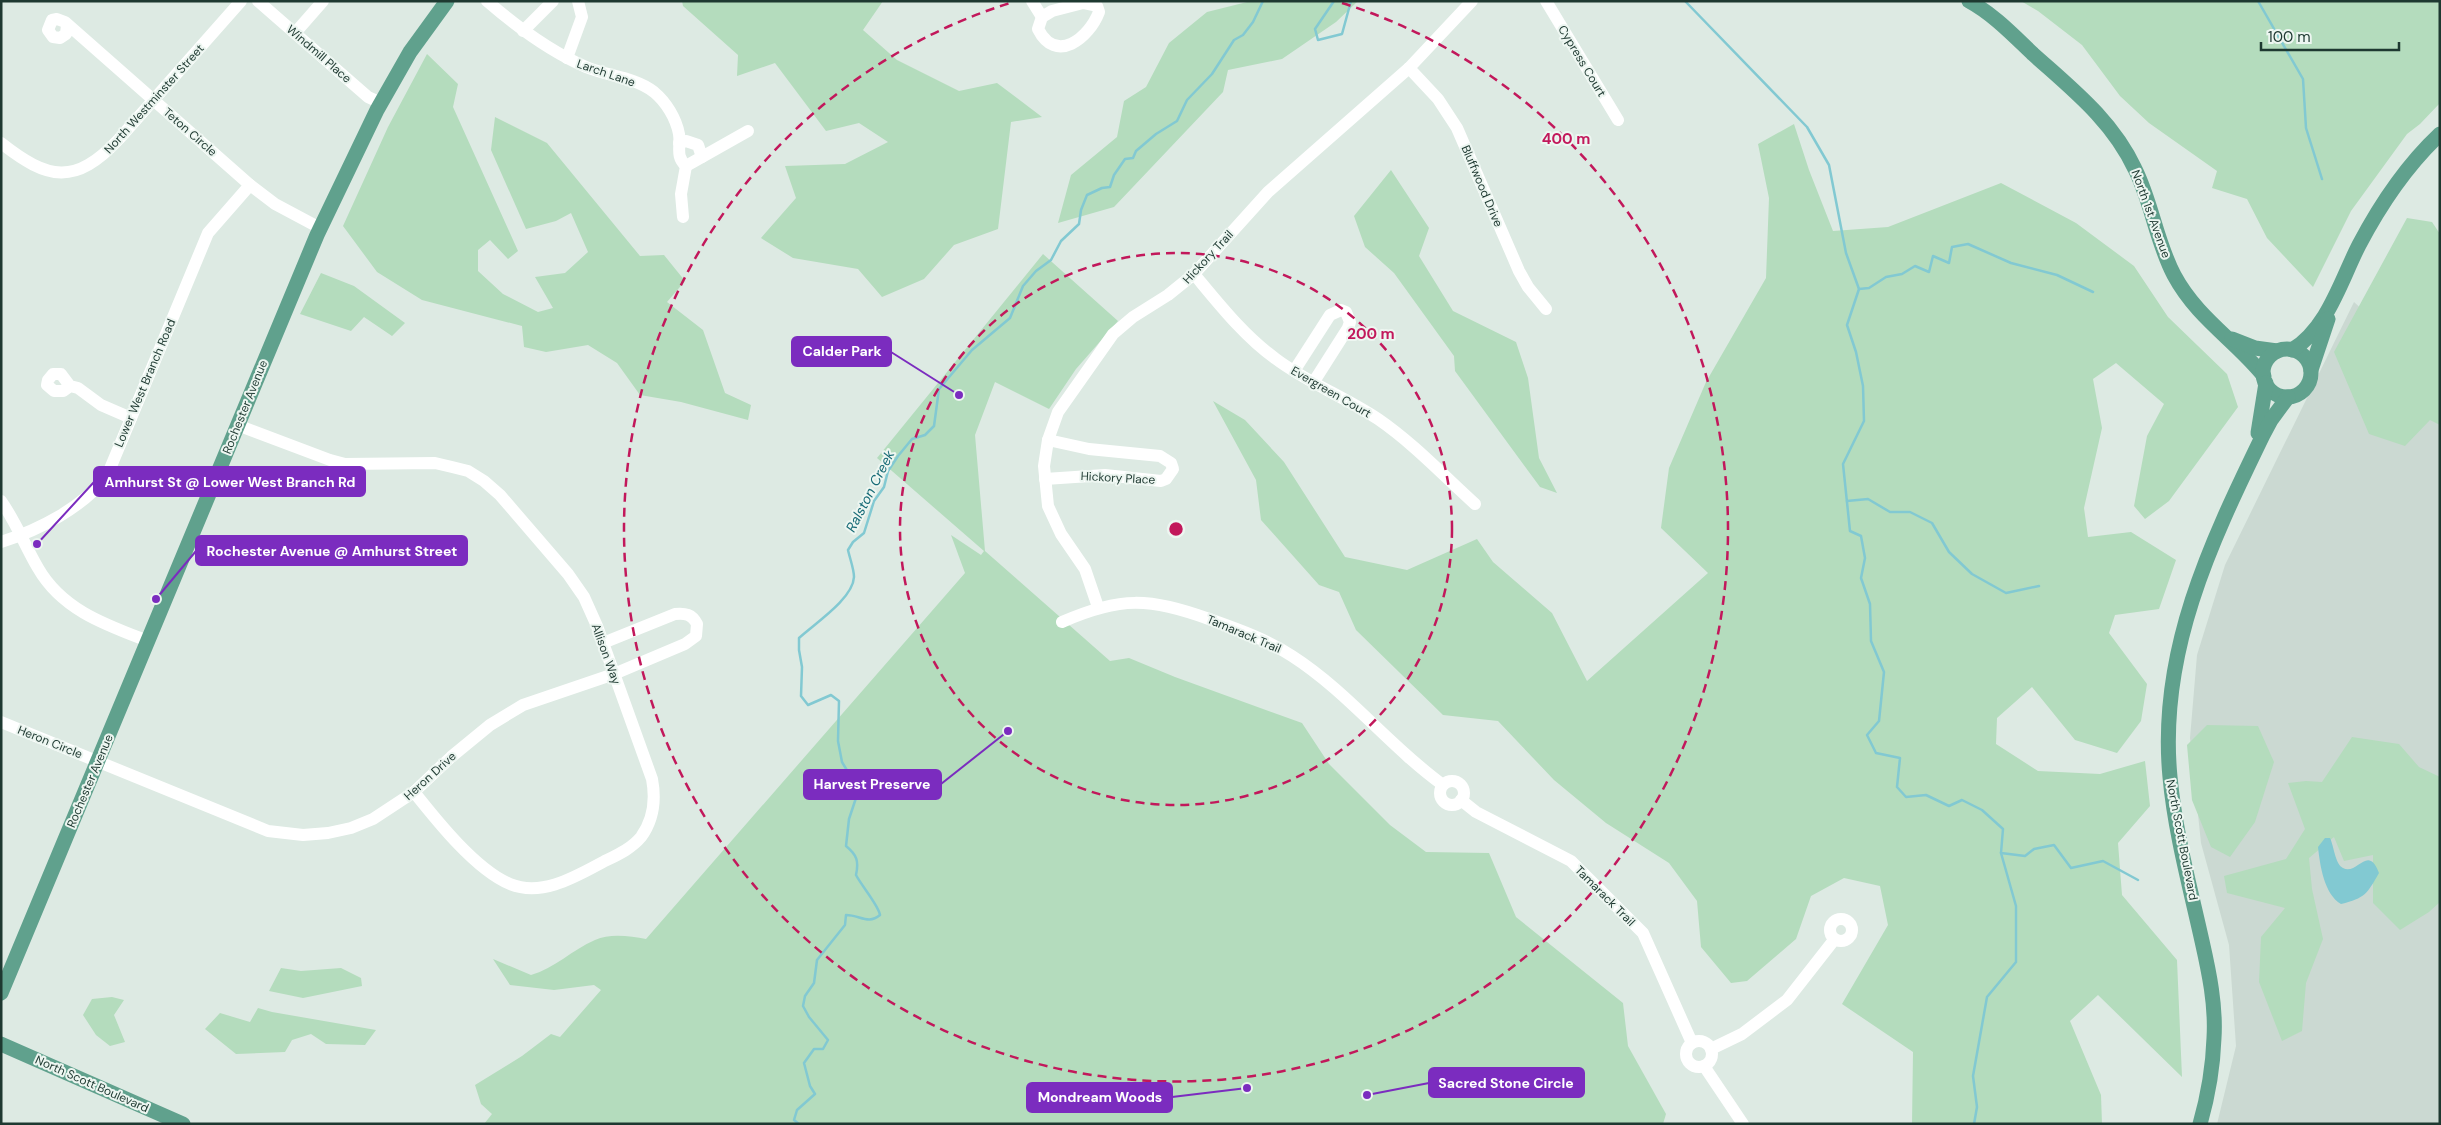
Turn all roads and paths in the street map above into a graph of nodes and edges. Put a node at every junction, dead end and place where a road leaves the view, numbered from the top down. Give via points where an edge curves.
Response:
1 (241, 1) edge
2 (258, 1) edge
3 (323, 1) edge
4 (446, 1) edge
5 (487, 1) edge
6 (553, 1) edge
7 (578, 1) edge
8 (1032, 1) edge
9 (1472, 1) edge
10 (1546, 1) edge
11 (1968, 1) edge
12 (1042, 17) junction
13 (67, 25) dead end
14 (523, 31) junction
15 (295, 33) junction
16 (567, 58) junction
17 (1409, 68) junction
18 (154, 100) junction
19 (381, 103) junction
20 (1618, 120) dead end
21 (748, 131) dead end
22 (2440, 134) edge
23 (1, 143) edge
24 (679, 143) junction
25 (702, 157) junction
26 (686, 166) junction
27 (250, 185) junction
28 (683, 217) dead end
29 (320, 228) junction
30 (1194, 274) junction
31 (2331, 305) junction
32 (1546, 309) dead end
33 (2217, 331) junction
34 (2285, 351) junction
35 (2311, 370) junction
36 (1294, 371) junction
37 (2265, 380) junction
38 (1313, 383) junction
39 (70, 386) dead end
40 (2288, 397) junction
41 (131, 418) junction
42 (237, 425) junction
43 (1048, 440) junction
44 (2256, 449) junction
45 (1045, 479) junction
46 (1, 501) edge
47 (1475, 504) dead end
48 (21, 536) junction
49 (1, 542) edge
50 (1098, 607) junction
51 (1062, 622) dead end
52 (148, 641) junction
53 (603, 643) junction
54 (614, 674) junction
55 (1, 722) edge
56 (99, 762) junction
57 (414, 792) junction
58 (1834, 940) dead end
59 (1, 993) edge
60 (1692, 1043) junction
61 (1, 1044) edge
62 (1711, 1049) junction
63 (1704, 1066) junction
64 (183, 1124) edge
65 (1743, 1124) edge
66 (2200, 1124) edge

1 - 18 street, North Westminster Street
2 - 15 street, Windmill Place
3 - 15 street
4 - 19 main road, Rochester Avenue via 410,52
5 - 14 street, Larch Lane
6 - 14 street
7 - 16 street via 582,17
8 - 12 street
9 - 17 street, Hickory Trail
10 - 20 street, Cypress Court
11 - 33 main road, North 1st Avenue via 2003,26 2097,111 2110,128 2136,169 2157,237 2174,275 2196,309
12 - 12 street via 1038,29 1043,39 1066,46 1081,38 1100,12 1097,6 1083,3
13 - 18 street, Teton Circle
14 - 16 street, Larch Lane
15 - 19 street, Windmill Place via 368,97
16 - 24 street, Larch Lane via 654,92 670,110
17 - 30 street, Hickory Trail via 1268,192
17 - 32 street, Bluffwood Drive via 1448,113 1519,271
18 - 23 street, North Westminster Street via 103,156 78,170 59,173 42,170 28,164
18 - 27 street, Teton Circle
19 - 29 main road, Rochester Avenue
21 - 25 street
22 - 31 main road via 2416,159 2377,214
24 - 25 street via 698,145
24 - 26 street, Larch Lane via 679,157
25 - 26 street
26 - 28 street, Larch Lane via 681,194
27 - 29 street, Teton Circle via 275,204
27 - 41 street, Lower West Branch Road via 208,233
29 - 42 main road, Rochester Avenue
30 - 36 street, Evergreen Court via 1258,345
30 - 43 street, Hickory Trail via 1113,334 1058,412
31 - 34 main road via 2307,338
31 - 35 main road
33 - 34 main road, North 1st Avenue via 2255,348
33 - 37 main road, North 1st Avenue
34 - 35 main road via 2305,357
34 - 37 main road via 2266,362
35 - 40 main road via 2308,385 2303,391
36 - 38 street, Evergreen Court
36 - 38 street via 1330,315 1341,310 1346,312 1350,322 1348,328
37 - 40 main road via 2272,392
37 - 44 main road, North Scott Boulevard
38 - 47 street, Evergreen Court via 1378,419
39 - 41 street
40 - 44 main road, North Scott Boulevard
41 - 48 street, Lower West Branch Road via 107,476 98,488 59,516
42 - 52 main road, Rochester Avenue
42 - 53 street, Allison Way via 345,464 434,463 468,471 500,495 568,574 584,597
43 - 45 street, Hickory Trail
43 - 45 street, Hickory Place via 1089,449 1160,456 1171,463 1173,469 1161,481 1104,475
44 - 66 main road, North Scott Boulevard via 2193,593 2180,637 2171,691 2168,748 2175,812 2212,994 2214,1037
45 - 50 street, Hickory Trail via 1048,506 1054,521 1085,569
46 - 48 street
48 - 49 street, Lower West Branch Road
48 - 52 street via 46,580 71,605 102,623
50 - 51 street, Tamarack Trail
50 - 60 street, Tamarack Trail via 1130,602 1166,605 1276,646 1322,678 1442,785 1451,781 1460,784 1463,791 1461,800 1476,812 1571,861 1643,933
52 - 56 main road, Rochester Avenue
53 - 54 street, Allison Way
53 - 54 street, Heron Drive via 675,614 684,613 697,624 698,630 691,641
54 - 57 street, Heron Drive via 508,713 452,756
54 - 57 street, Allison Way via 655,793 646,828 624,852 571,879 549,886 528,888 510,884 462,848
55 - 56 street, Heron Circle
56 - 57 street, Heron Drive via 241,821 285,834 328,833 351,828 395,807
56 - 59 main road, Rochester Avenue
58 - 62 street via 1787,1000 1742,1034
60 - 62 street via 1705,1043
60 - 63 street via 1687,1050 1689,1062 1696,1067
61 - 64 main road, North Scott Boulevard
62 - 63 street via 1712,1057
63 - 65 street

